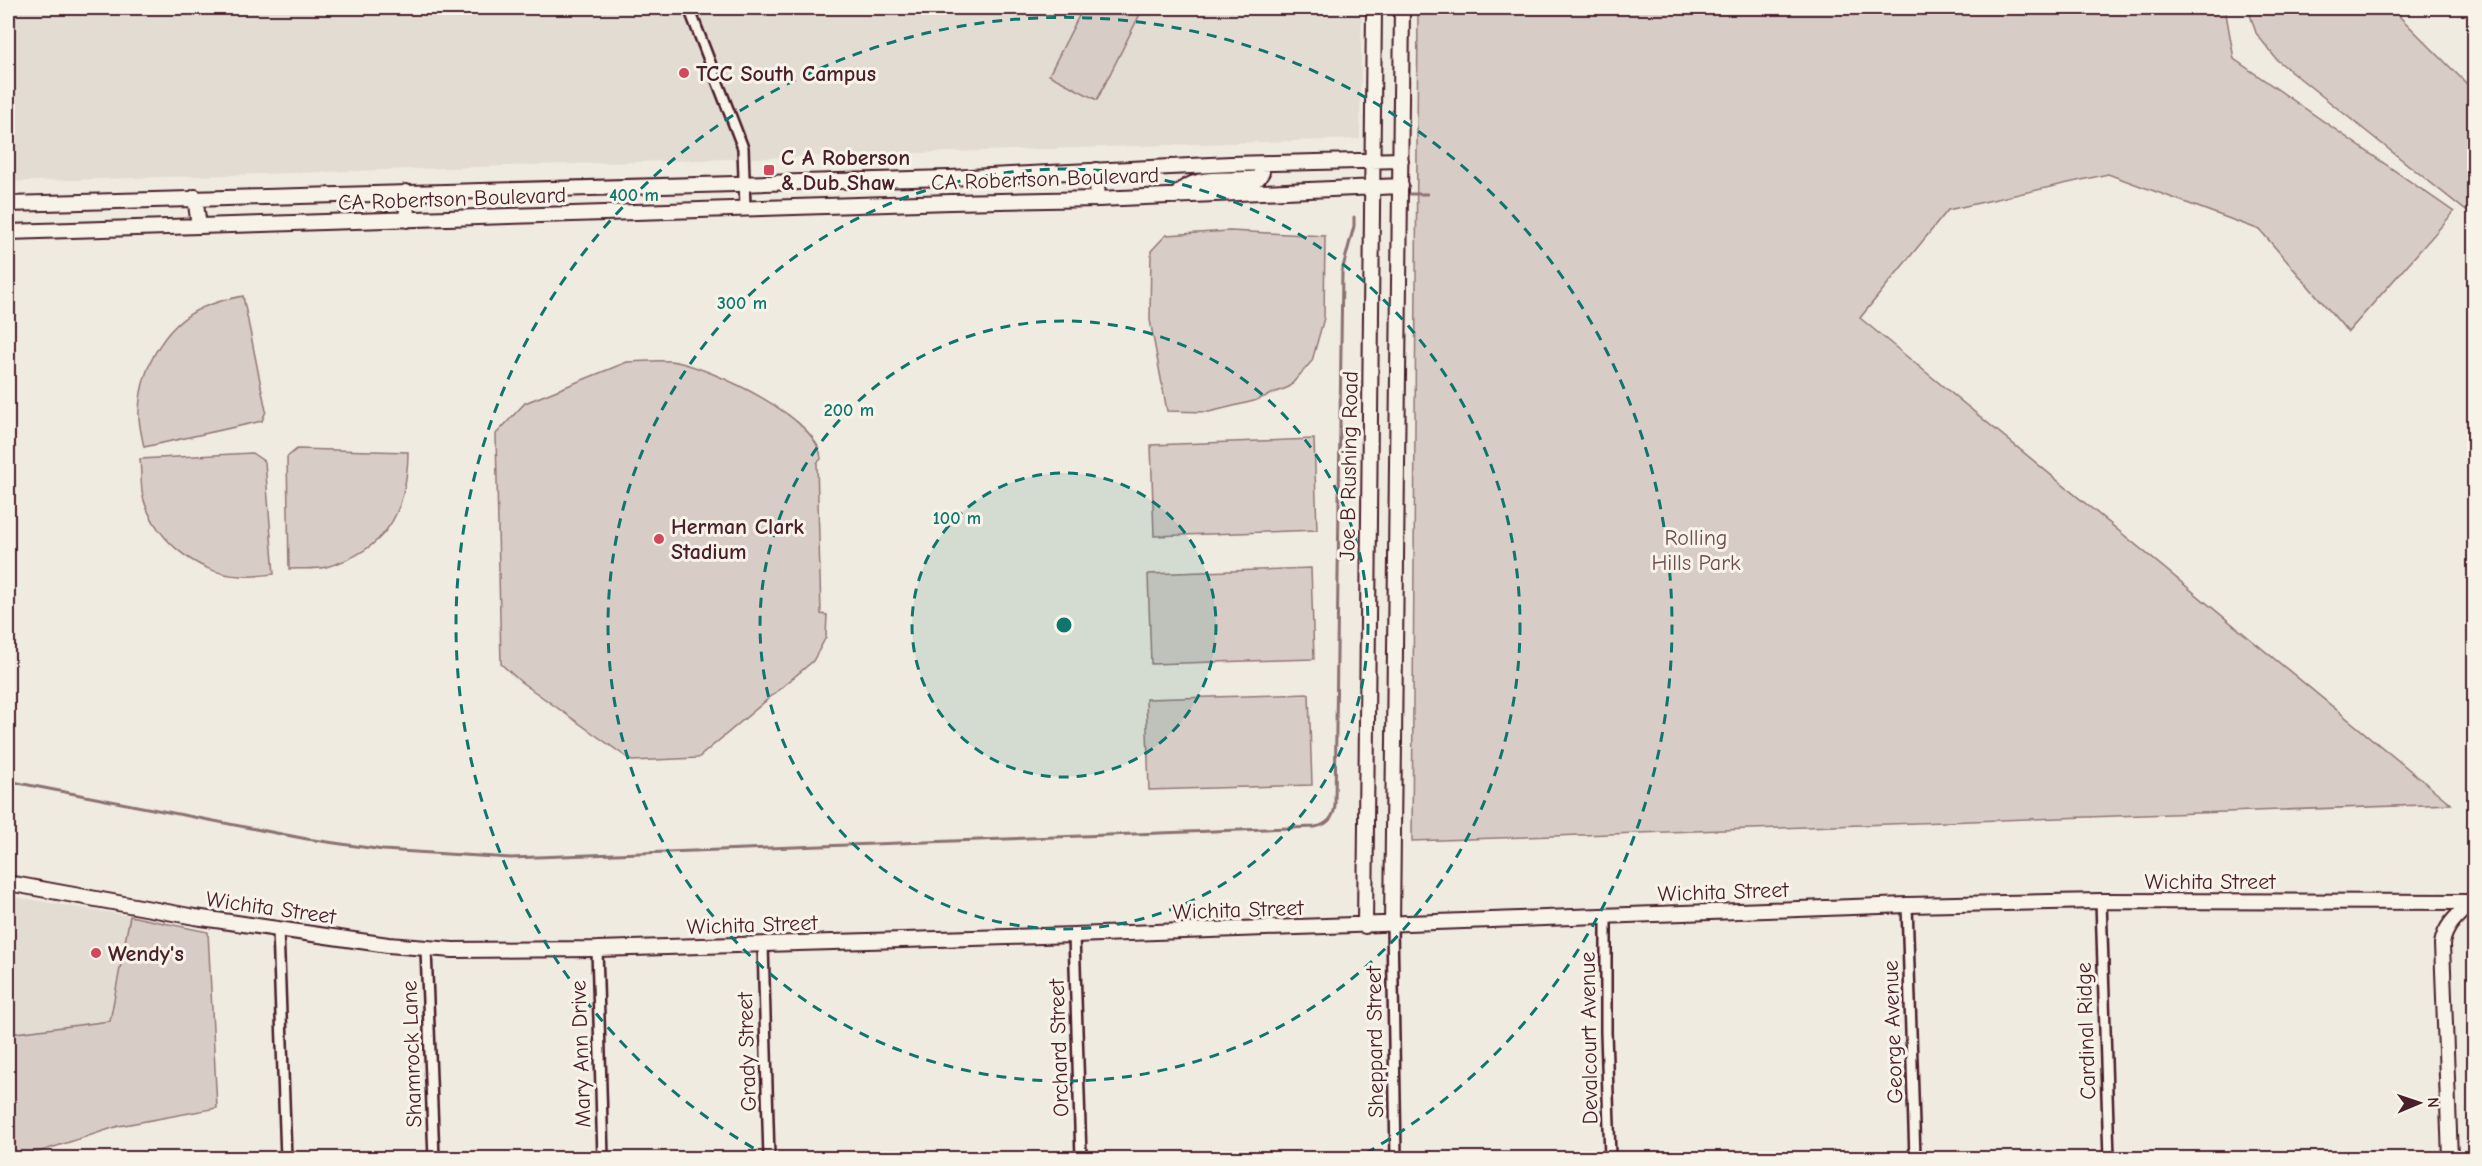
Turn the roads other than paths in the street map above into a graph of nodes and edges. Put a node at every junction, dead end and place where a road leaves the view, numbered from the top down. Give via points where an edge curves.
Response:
1 (689, 8) edge
2 (1374, 8) edge
3 (1402, 8) edge
4 (1401, 160) junction
5 (1372, 161) junction
6 (1262, 164) junction
7 (1096, 170) junction
8 (949, 178) junction
9 (745, 182) junction
10 (1401, 186) junction
11 (1372, 187) junction
12 (406, 192) junction
13 (1176, 196) junction
14 (195, 197) junction
15 (1098, 199) junction
16 (951, 202) junction
17 (8, 204) edge
18 (745, 208) junction
19 (407, 220) junction
20 (199, 226) junction
21 (8, 232) edge
22 (8, 883) edge
23 (2101, 901) junction
24 (2474, 901) edge
25 (1907, 905) junction
26 (1606, 916) junction
27 (1392, 925) junction
28 (1365, 926) junction
29 (278, 929) junction
30 (1074, 936) junction
31 (763, 945) junction
32 (426, 949) junction
33 (597, 949) junction
34 (286, 1158) edge
35 (434, 1158) edge
36 (603, 1158) edge
37 (769, 1158) edge
38 (1081, 1158) edge
39 (1396, 1158) edge
40 (1610, 1158) edge
41 (1915, 1158) edge
42 (2109, 1158) edge
43 (2450, 1158) edge

1 - 9 street via 742,142
2 - 5 street, Joe B Rushing Road
3 - 4 street
4 - 5 street, CA Robertson Boulevard
4 - 10 street
5 - 6 street, CA Robertson Boulevard
5 - 11 street, Joe B Rushing Road
6 - 7 street, CA Robertson Boulevard
6 - 13 street via 1258,178 1193,182 1182,187
7 - 8 street, CA Robertson Boulevard
7 - 15 street
8 - 9 street, CA Robertson Boulevard
8 - 16 street
9 - 12 street, CA Robertson Boulevard
9 - 18 street
10 - 11 street, CA Robertson Boulevard
10 - 27 street
11 - 13 street, CA Robertson Boulevard
11 - 28 street, Joe B Rushing Road
12 - 14 street, CA Robertson Boulevard
12 - 19 street
13 - 15 street, CA Robertson Boulevard
14 - 17 street, CA Robertson Boulevard
14 - 20 street
15 - 16 street, CA Robertson Boulevard
16 - 18 street, CA Robertson Boulevard
18 - 19 street, CA Robertson Boulevard
19 - 20 street, CA Robertson Boulevard
20 - 21 street, CA Robertson Boulevard
22 - 29 street, Wichita Street
23 - 24 street, Wichita Street
23 - 25 street, Wichita Street
23 - 42 street, Cardinal Ridge
24 - 43 street via 2448,926 2442,944
25 - 26 street, Wichita Street
25 - 41 street, George Avenue
26 - 27 street, Wichita Street
26 - 40 street, Devalcourt Avenue
27 - 28 street, Wichita Street
27 - 39 street, Sheppard Street
28 - 30 street, Wichita Street
29 - 32 street, Wichita Street
29 - 34 street
30 - 31 street, Wichita Street
30 - 38 street, Orchard Street
31 - 33 street, Wichita Street
31 - 37 street, Grady Street
32 - 33 street, Wichita Street
32 - 35 street, Shamrock Lane
33 - 36 street, Mary Ann Drive

